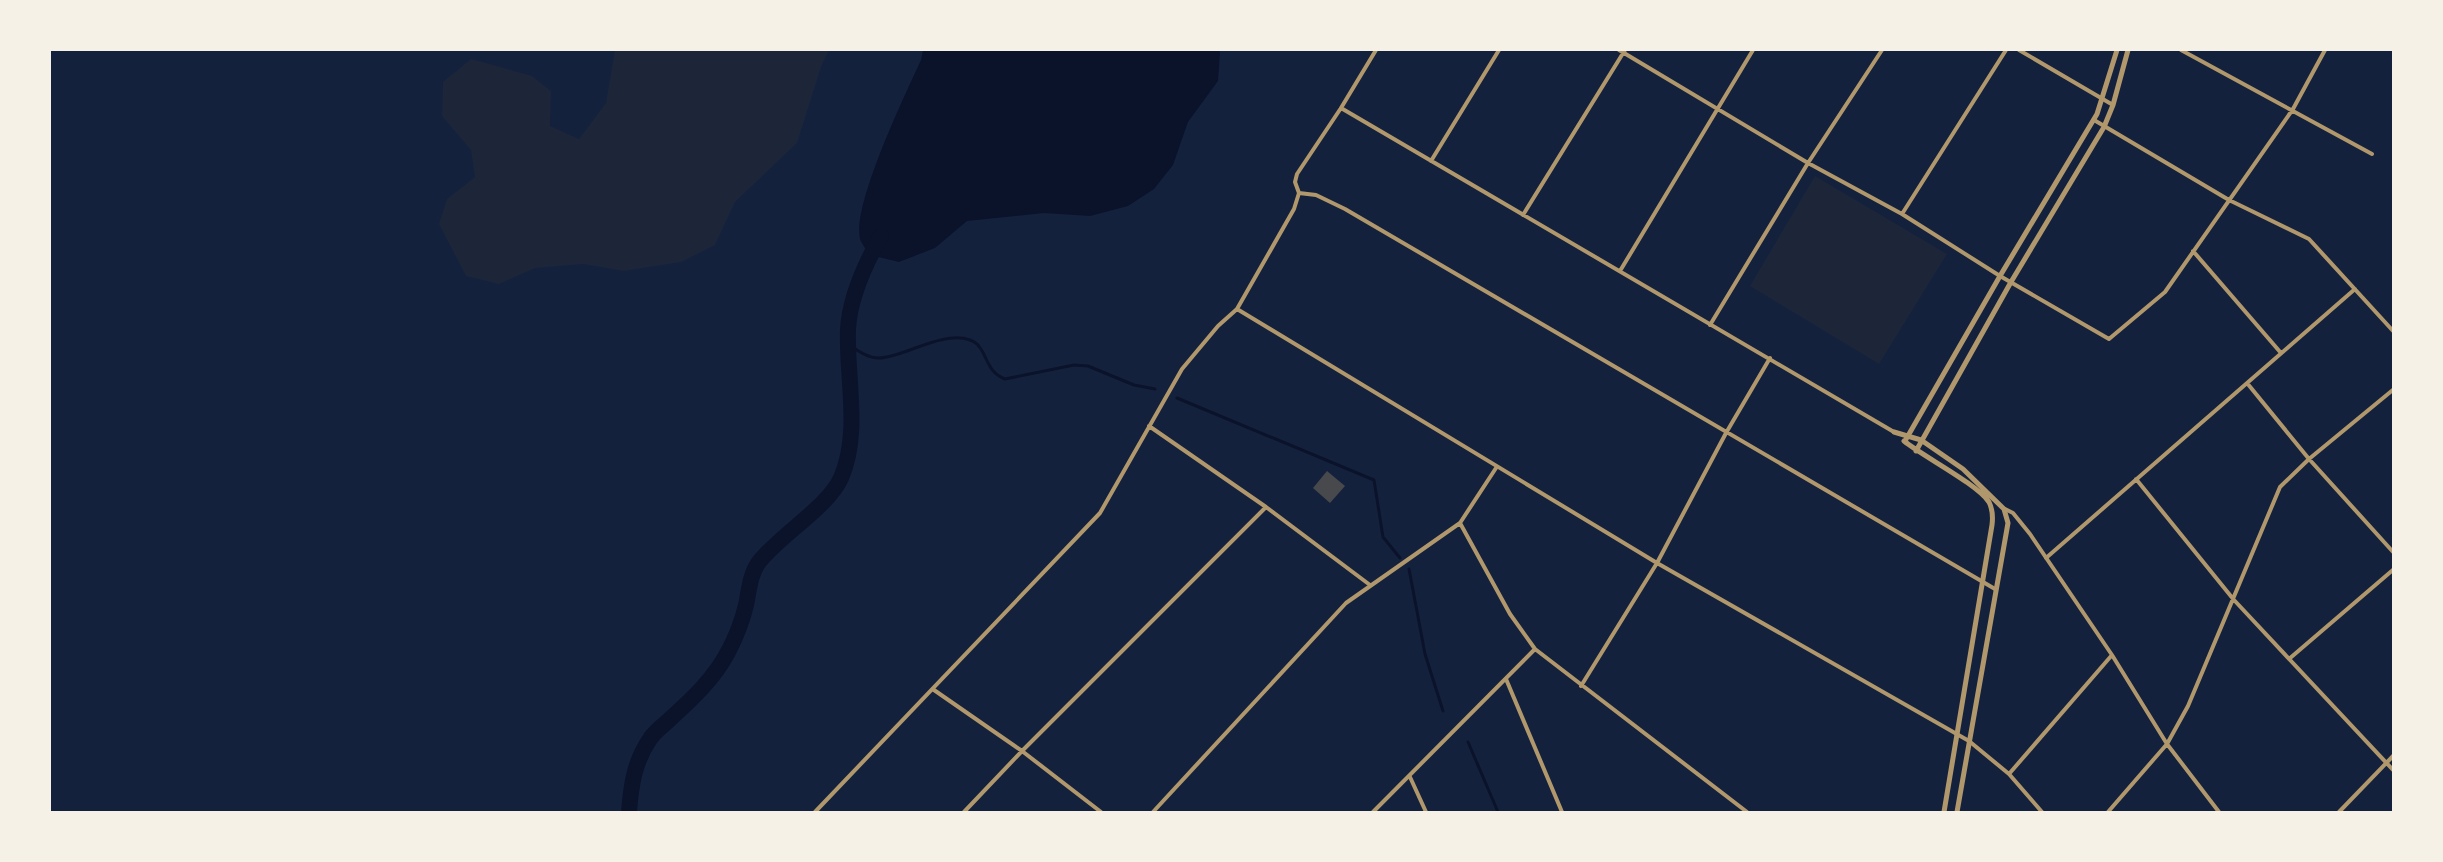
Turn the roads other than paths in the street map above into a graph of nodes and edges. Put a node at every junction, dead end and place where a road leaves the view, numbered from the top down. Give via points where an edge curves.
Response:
1 (1376, 50) edge
2 (1499, 50) edge
3 (1622, 50) edge
4 (1753, 50) edge
5 (1882, 50) edge
6 (2006, 50) edge
7 (2019, 50) edge
8 (2117, 50) edge
9 (2128, 50) edge
10 (2181, 50) edge
11 (2325, 50) edge
12 (2103, 99) junction
13 (2113, 105) junction
14 (1341, 108) junction
15 (1717, 108) junction
16 (2293, 109) junction
17 (2094, 120) junction
18 (2104, 127) junction
19 (2372, 154) dead end
20 (1431, 161) junction
21 (1808, 163) junction
22 (1299, 193) junction
23 (2229, 200) junction
24 (1902, 214) junction
25 (1523, 215) junction
26 (2193, 251) junction
27 (1620, 271) junction
28 (2000, 276) junction
29 (2011, 282) junction
30 (2355, 289) junction
31 (1237, 309) junction
32 (1710, 325) junction
33 (2394, 333) edge
34 (2281, 353) junction
35 (1770, 358) junction
36 (2247, 382) junction
37 (2394, 390) edge
38 (1149, 426) junction
39 (1894, 432) joint
40 (1726, 433) junction
41 (1907, 439) junction
42 (1921, 440) junction
43 (1917, 451) junction
44 (2309, 459) junction
45 (1496, 468) junction
46 (2136, 479) junction
47 (1266, 507) junction
48 (2004, 509) junction
49 (1460, 523) junction
50 (2394, 553) edge
51 (2046, 558) junction
52 (1657, 563) junction
53 (2394, 569) edge
54 (1982, 582) junction
55 (1370, 586) junction
56 (1995, 589) junction
57 (2234, 600) junction
58 (1535, 649) junction
59 (2112, 655) junction
60 (2289, 659) junction
61 (1506, 679) junction
62 (1581, 687) junction
63 (934, 690) junction
64 (1957, 735) junction
65 (1969, 741) junction
66 (2167, 744) junction
67 (1022, 751) junction
68 (2394, 754) edge
69 (2387, 763) junction
70 (2394, 771) edge
71 (2009, 774) junction
72 (1410, 777) junction
73 (815, 813) edge
74 (964, 813) edge
75 (1101, 813) edge
76 (1153, 813) edge
77 (1373, 813) edge
78 (1426, 813) edge
79 (1562, 813) edge
80 (1747, 813) edge
81 (1944, 813) edge
82 (1957, 813) edge
83 (2042, 813) edge
84 (2108, 813) edge
85 (2219, 813) edge
86 (2339, 813) edge

1 - 14 street
2 - 20 street
3 - 15 street
3 - 25 street
4 - 15 street
5 - 21 street
6 - 24 street
7 - 12 street
8 - 12 street
9 - 13 street
10 - 16 street
11 - 16 street
12 - 13 street
12 - 17 street
13 - 18 street
14 - 20 street
14 - 22 street via 1297,174
15 - 21 street
15 - 27 street
16 - 19 street
16 - 23 street
17 - 18 street
17 - 28 street
18 - 23 street
18 - 29 street
20 - 25 street
21 - 24 street
21 - 32 street
22 - 31 street via 1282,232
22 - 40 street via 1316,195 1344,209
23 - 26 street
23 - 30 street via 2309,239
24 - 28 street
25 - 27 street
26 - 29 street via 2165,292 2109,339
26 - 34 street
27 - 32 street
28 - 29 street
28 - 41 street
29 - 42 street
30 - 33 street
30 - 34 street
31 - 38 street via 1192,354
31 - 45 street
32 - 35 street
34 - 36 street
35 - 39 street
35 - 40 street
36 - 44 street
36 - 46 street
37 - 44 street
38 - 47 street
38 - 63 street via 1100,513
39 - 41 street
40 - 52 street
40 - 54 street
41 - 42 street
41 - 43 street
42 - 43 street
42 - 48 street via 1963,469
43 - 54 street via 1988,500 1993,511 1992,525
44 - 50 street
44 - 57 street via 2280,487
45 - 49 street
45 - 52 street
46 - 51 street
46 - 57 street
47 - 55 street
47 - 67 street
48 - 51 street via 2013,513
48 - 56 street via 2008,523
49 - 55 street
49 - 58 street via 1510,614
51 - 59 street
52 - 62 street
52 - 64 street
53 - 60 street
54 - 56 street
54 - 64 street
55 - 76 street via 1346,603
56 - 65 street
57 - 60 street
57 - 66 street via 2188,706
58 - 61 street
58 - 62 street
59 - 66 street
59 - 71 street
60 - 69 street
61 - 72 street
61 - 79 street
62 - 80 street
63 - 67 street
63 - 73 street
64 - 65 street
64 - 81 street
65 - 71 street
65 - 82 street
66 - 84 street
66 - 85 street
67 - 74 street
67 - 75 street
68 - 69 street
69 - 70 street
69 - 86 street
71 - 83 street
72 - 77 street
72 - 78 street

